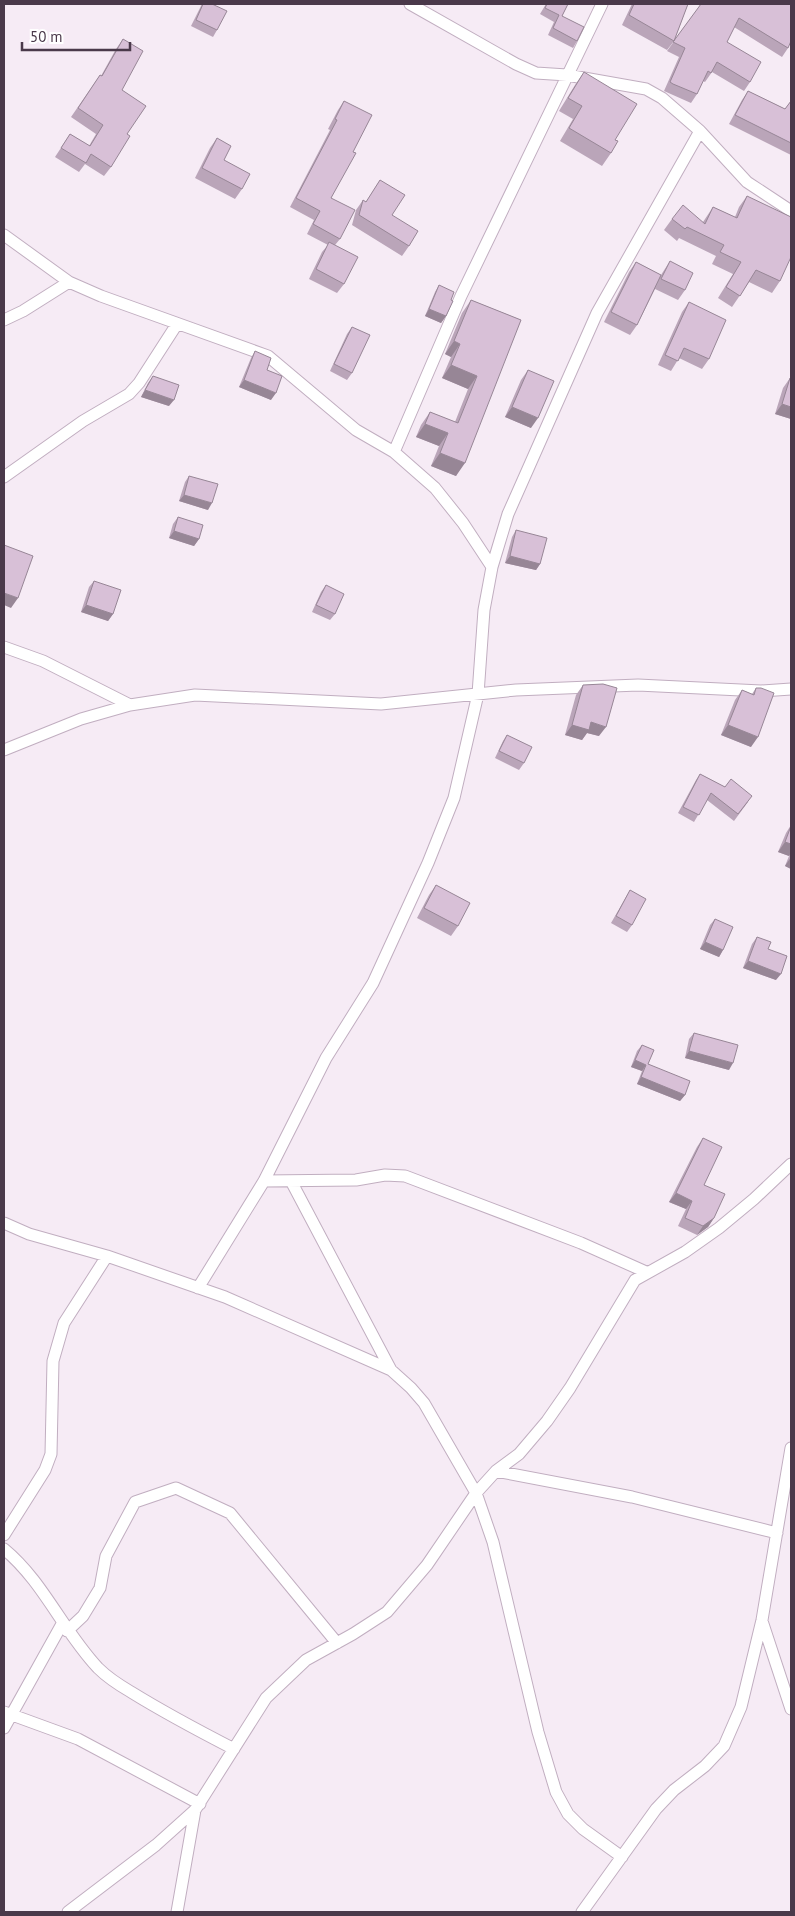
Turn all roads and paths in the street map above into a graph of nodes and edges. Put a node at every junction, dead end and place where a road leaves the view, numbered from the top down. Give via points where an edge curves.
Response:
1 (410, 4) edge
2 (602, 4) edge
3 (567, 75) junction
4 (700, 131) junction
5 (791, 211) edge
6 (4, 235) edge
7 (69, 282) junction
8 (4, 320) edge
9 (177, 324) junction
10 (394, 452) junction
11 (4, 477) edge
12 (492, 567) junction
13 (4, 647) edge
14 (791, 689) edge
15 (478, 694) junction
16 (130, 705) junction
17 (4, 750) edge
18 (791, 1164) edge
19 (264, 1181) junction
20 (291, 1181) junction
21 (4, 1224) edge
22 (107, 1256) junction
23 (646, 1272) junction
24 (198, 1288) junction
25 (391, 1370) junction
26 (791, 1448) edge
27 (496, 1471) junction
28 (788, 1485) edge
29 (476, 1493) junction
30 (777, 1533) junction
31 (4, 1534) edge
32 (4, 1549) edge
33 (762, 1620) junction
34 (64, 1627) junction
35 (337, 1644) junction
36 (791, 1709) edge
37 (8, 1714) edge
38 (4, 1728) edge
39 (234, 1749) junction
40 (198, 1807) junction
41 (622, 1857) junction
42 (68, 1912) edge
43 (177, 1912) edge
44 (582, 1912) edge

1 - 3 street via 516,64 536,73
2 - 3 street
3 - 4 street via 646,89 662,98
3 - 10 street via 460,296
4 - 5 street via 747,182
4 - 12 street via 597,313 508,514
6 - 7 street
7 - 8 street
7 - 9 street
9 - 10 street via 268,356 356,430
9 - 11 street via 140,383 129,394
10 - 12 street via 435,488
12 - 15 street via 484,610
13 - 16 street via 43,661
14 - 15 street via 761,691 638,685
15 - 16 street via 381,704 195,695
15 - 19 street via 454,798 428,863 373,983 326,1058
16 - 17 street via 81,719
18 - 23 street via 719,1228 685,1252
19 - 20 street
19 - 24 street
20 - 23 street via 405,1176 581,1243
20 - 25 street
21 - 22 street
22 - 24 street
22 - 31 street via 64,1323 53,1361 51,1454 45,1470
23 - 27 street via 635,1280 570,1388 546,1421 519,1454
24 - 25 street
25 - 29 street via 424,1403
26 - 28 street
27 - 29 street
27 - 30 street via 632,1497
28 - 30 street
29 - 35 street via 427,1565 387,1612
29 - 41 street via 493,1542 538,1732 556,1792 573,1819
30 - 33 street
32 - 34 street via 27,1573
33 - 36 street
33 - 41 street via 741,1707 724,1746 656,1809
34 - 35 street via 83,1616 100,1588 106,1556 135,1502 176,1488 230,1513
34 - 37 street
34 - 39 street via 99,1669 116,1683 157,1709
35 - 39 street via 306,1660 266,1698
37 - 38 street
37 - 40 street via 78,1738
39 - 40 street
40 - 42 street via 156,1845
40 - 43 street
41 - 44 street

